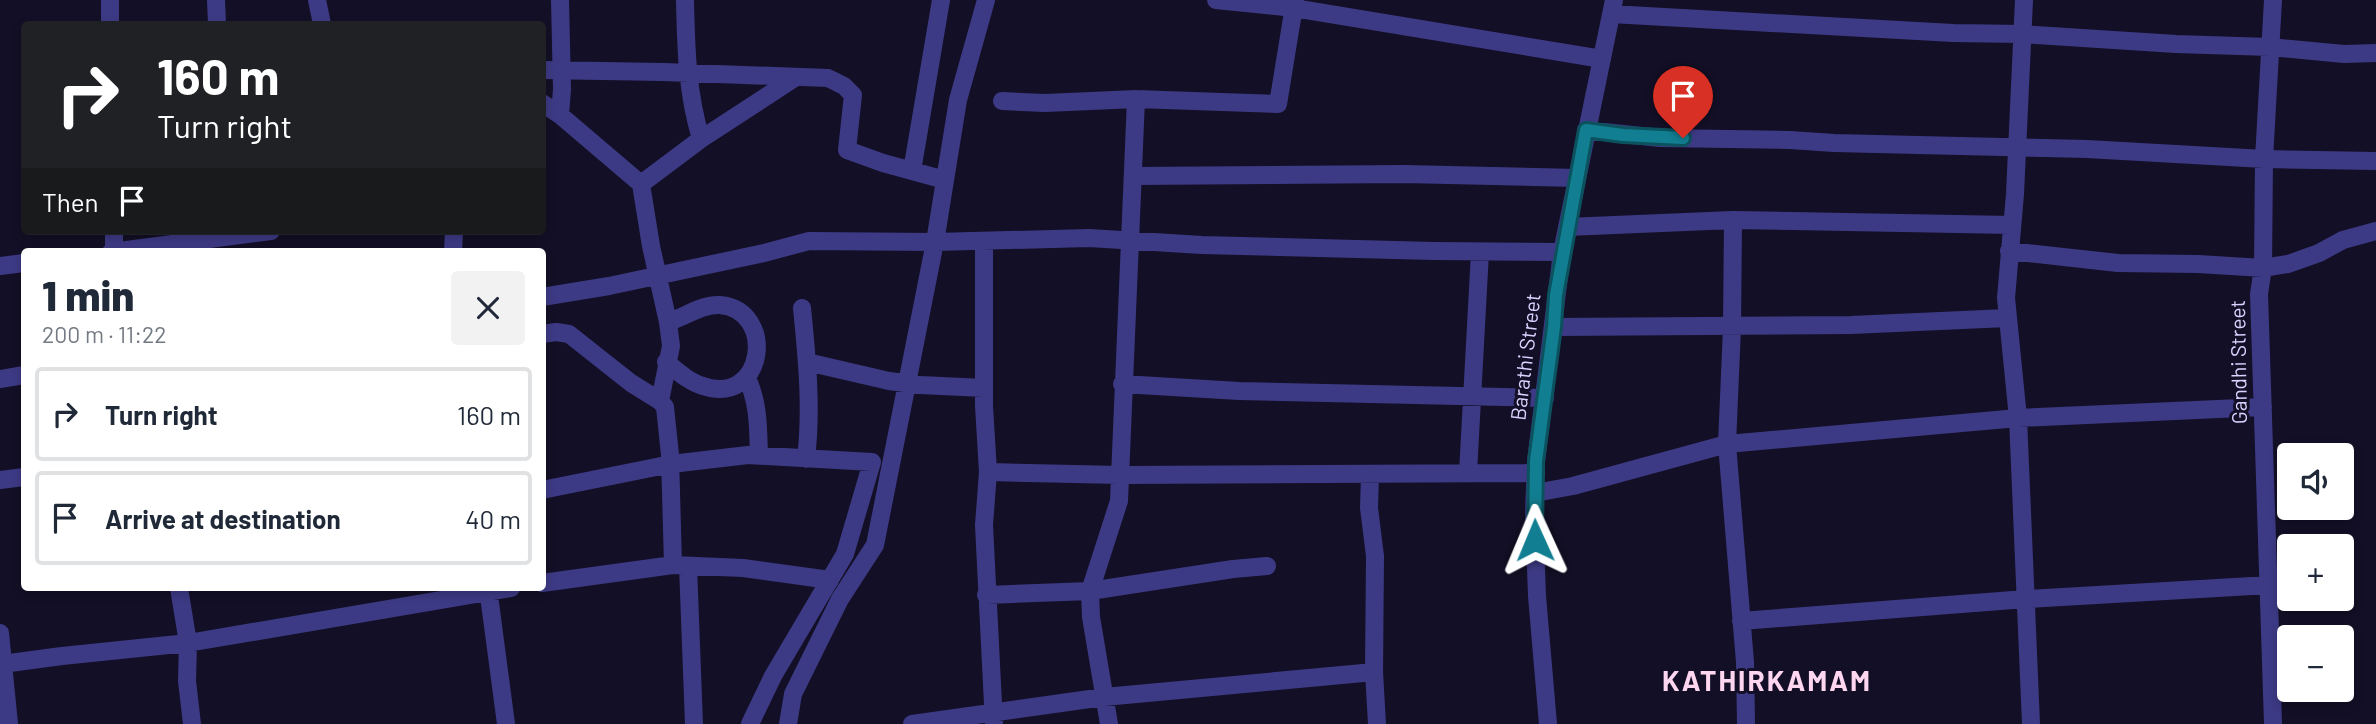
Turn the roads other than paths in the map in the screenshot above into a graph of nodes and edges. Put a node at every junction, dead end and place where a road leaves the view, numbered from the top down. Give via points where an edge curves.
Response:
1 (110, 0) edge
2 (216, 0) edge
3 (317, 0) edge
4 (560, 0) edge
5 (685, 0) edge
6 (941, 0) edge
7 (986, 0) edge
8 (1216, 0) edge
9 (2024, 0) edge
10 (2273, 0) edge
11 (1294, 4) edge
12 (1613, 7) edge
13 (110, 21) edge
14 (217, 21) edge
15 (321, 21) edge
16 (2022, 34) junction
17 (2270, 47) junction
18 (2376, 53) edge
19 (1602, 59) junction
20 (551, 70) edge
21 (687, 73) junction
22 (796, 77) junction
23 (1136, 100) junction
24 (1002, 101) dead end
25 (546, 106) edge
26 (560, 115) junction
27 (1586, 130) junction
28 (701, 139) junction
29 (2016, 147) junction
30 (2264, 159) junction
31 (2376, 161) edge
32 (912, 171) junction
33 (1133, 176) junction
34 (1577, 178) junction
35 (945, 180) junction
36 (641, 184) junction
37 (1733, 220) junction
38 (2012, 225) junction
39 (1567, 227) junction
40 (2376, 231) edge
41 (221, 235) edge
42 (1129, 239) junction
43 (935, 242) junction
44 (985, 242) junction
45 (138, 248) edge
46 (2009, 251) junction
47 (1480, 252) junction
48 (1562, 252) junction
49 (21, 263) edge
50 (0, 266) edge
51 (2263, 268) junction
52 (659, 275) junction
53 (546, 296) edge
54 (802, 308) dead end
55 (2007, 318) junction
56 (668, 322) junction
57 (1554, 327) junction
58 (1732, 328) junction
59 (546, 333) edge
60 (666, 362) junction
61 (807, 362) junction
62 (21, 376) edge
63 (747, 378) junction
64 (0, 379) edge
65 (906, 383) junction
66 (1122, 384) junction
67 (984, 388) junction
68 (1472, 396) junction
69 (1545, 398) junction
70 (660, 401) junction
71 (2263, 407) junction
72 (2018, 418) junction
73 (1727, 444) junction
74 (759, 456) junction
75 (806, 459) junction
76 (671, 464) junction
77 (988, 472) junction
78 (1468, 473) junction
79 (1536, 473) junction
80 (1370, 474) junction
81 (1120, 475) junction
82 (21, 477) edge
83 (0, 480) edge
84 (546, 489) edge
85 (1535, 492) junction
86 (680, 565) junction
87 (1267, 566) dead end
88 (830, 580) junction
89 (546, 582) edge
90 (2269, 585) junction
91 (179, 591) edge
92 (482, 591) edge
93 (488, 591) edge
94 (1090, 591) junction
95 (986, 595) junction
96 (2025, 599) junction
97 (1741, 621) junction
98 (0, 633) edge
99 (188, 643) junction
100 (2, 664) junction
101 (1374, 672) junction
102 (1104, 697) junction
103 (994, 719) edge
104 (9, 724) edge
105 (192, 724) edge
106 (506, 724) edge
107 (694, 724) edge
108 (750, 724) edge
109 (788, 724) edge
110 (912, 724) edge
111 (1109, 724) edge
112 (1377, 724) edge
113 (1548, 724) edge
114 (1746, 724) edge
115 (2031, 724) edge
116 (2273, 724) edge

1 - 13 street
2 - 14 street
3 - 15 street
4 - 20 street
5 - 21 street
6 - 32 street
7 - 35 street via 958,100
8 - 11 street
9 - 16 street
10 - 17 street, Gandhi Street
11 - 19 street
11 - 23 street via 1278,104
12 - 16 street via 1953,33
12 - 19 street, Barathi Street
16 - 17 street
16 - 29 street
17 - 18 street
17 - 30 street, Gandhi Street
19 - 27 street, Barathi Street
20 - 21 street
20 - 26 street via 562,89
21 - 22 street
21 - 28 street
22 - 28 street
22 - 32 street via 828,78 853,96 848,150
23 - 24 street
23 - 33 street
25 - 26 street
26 - 36 street
27 - 29 street via 1660,138
27 - 34 street, Barathi Street
28 - 36 street
29 - 30 street
29 - 38 street
30 - 31 street
30 - 51 street, Gandhi Street
32 - 35 street
33 - 34 street
33 - 42 street
34 - 39 street, Barathi Street
35 - 43 street
36 - 52 street
37 - 38 street
37 - 39 street
37 - 58 street
38 - 46 street
39 - 48 street, Barathi Street
40 - 51 street via 2288,264
41 - 45 street
42 - 44 street
42 - 47 street
42 - 66 street
43 - 44 street
43 - 52 street via 809,240
43 - 65 street
44 - 67 street
46 - 51 street via 2119,263
46 - 55 street
47 - 48 street
47 - 68 street
48 - 57 street, Barathi Street
49 - 50 street
51 - 71 street, Gandhi Street via 2259,294
52 - 53 street
52 - 56 street
54 - 61 street
55 - 58 street
55 - 72 street
56 - 60 street
56 - 63 street via 716,305 741,312 756,337 755,363
57 - 58 street
57 - 69 street, Barathi Street
58 - 73 street
59 - 70 street via 569,334
60 - 63 street via 702,386 728,387
60 - 70 street
61 - 65 street
61 - 75 street
62 - 64 street
63 - 74 street via 759,415
65 - 67 street
65 - 109 street via 875,545 840,599 793,694
66 - 68 street
66 - 81 street
67 - 77 street
68 - 69 street
68 - 78 street
69 - 79 street, Barathi Street
70 - 76 street via 665,408
71 - 72 street
71 - 90 street, Gandhi Street
72 - 73 street
72 - 96 street
73 - 85 street
73 - 97 street
74 - 75 street
74 - 76 street
75 - 88 street via 872,462 845,554
76 - 84 street
76 - 86 street
77 - 81 street
77 - 95 street
78 - 79 street
78 - 80 street
79 - 85 street, Barathi Street
80 - 81 street
80 - 101 street
81 - 94 street via 1119,500
82 - 83 street
85 - 113 street, Barathi Street via 1537,596
86 - 88 street
86 - 89 street
86 - 107 street
87 - 94 street
88 - 108 street via 772,676
90 - 96 street
90 - 116 street, Gandhi Street
91 - 99 street
92 - 99 street
93 - 106 street
94 - 95 street
94 - 102 street
95 - 103 street
96 - 97 street
96 - 115 street
97 - 114 street
98 - 100 street
99 - 100 street
99 - 105 street
100 - 104 street
101 - 102 street
101 - 112 street
102 - 103 street
102 - 111 street
103 - 110 street

